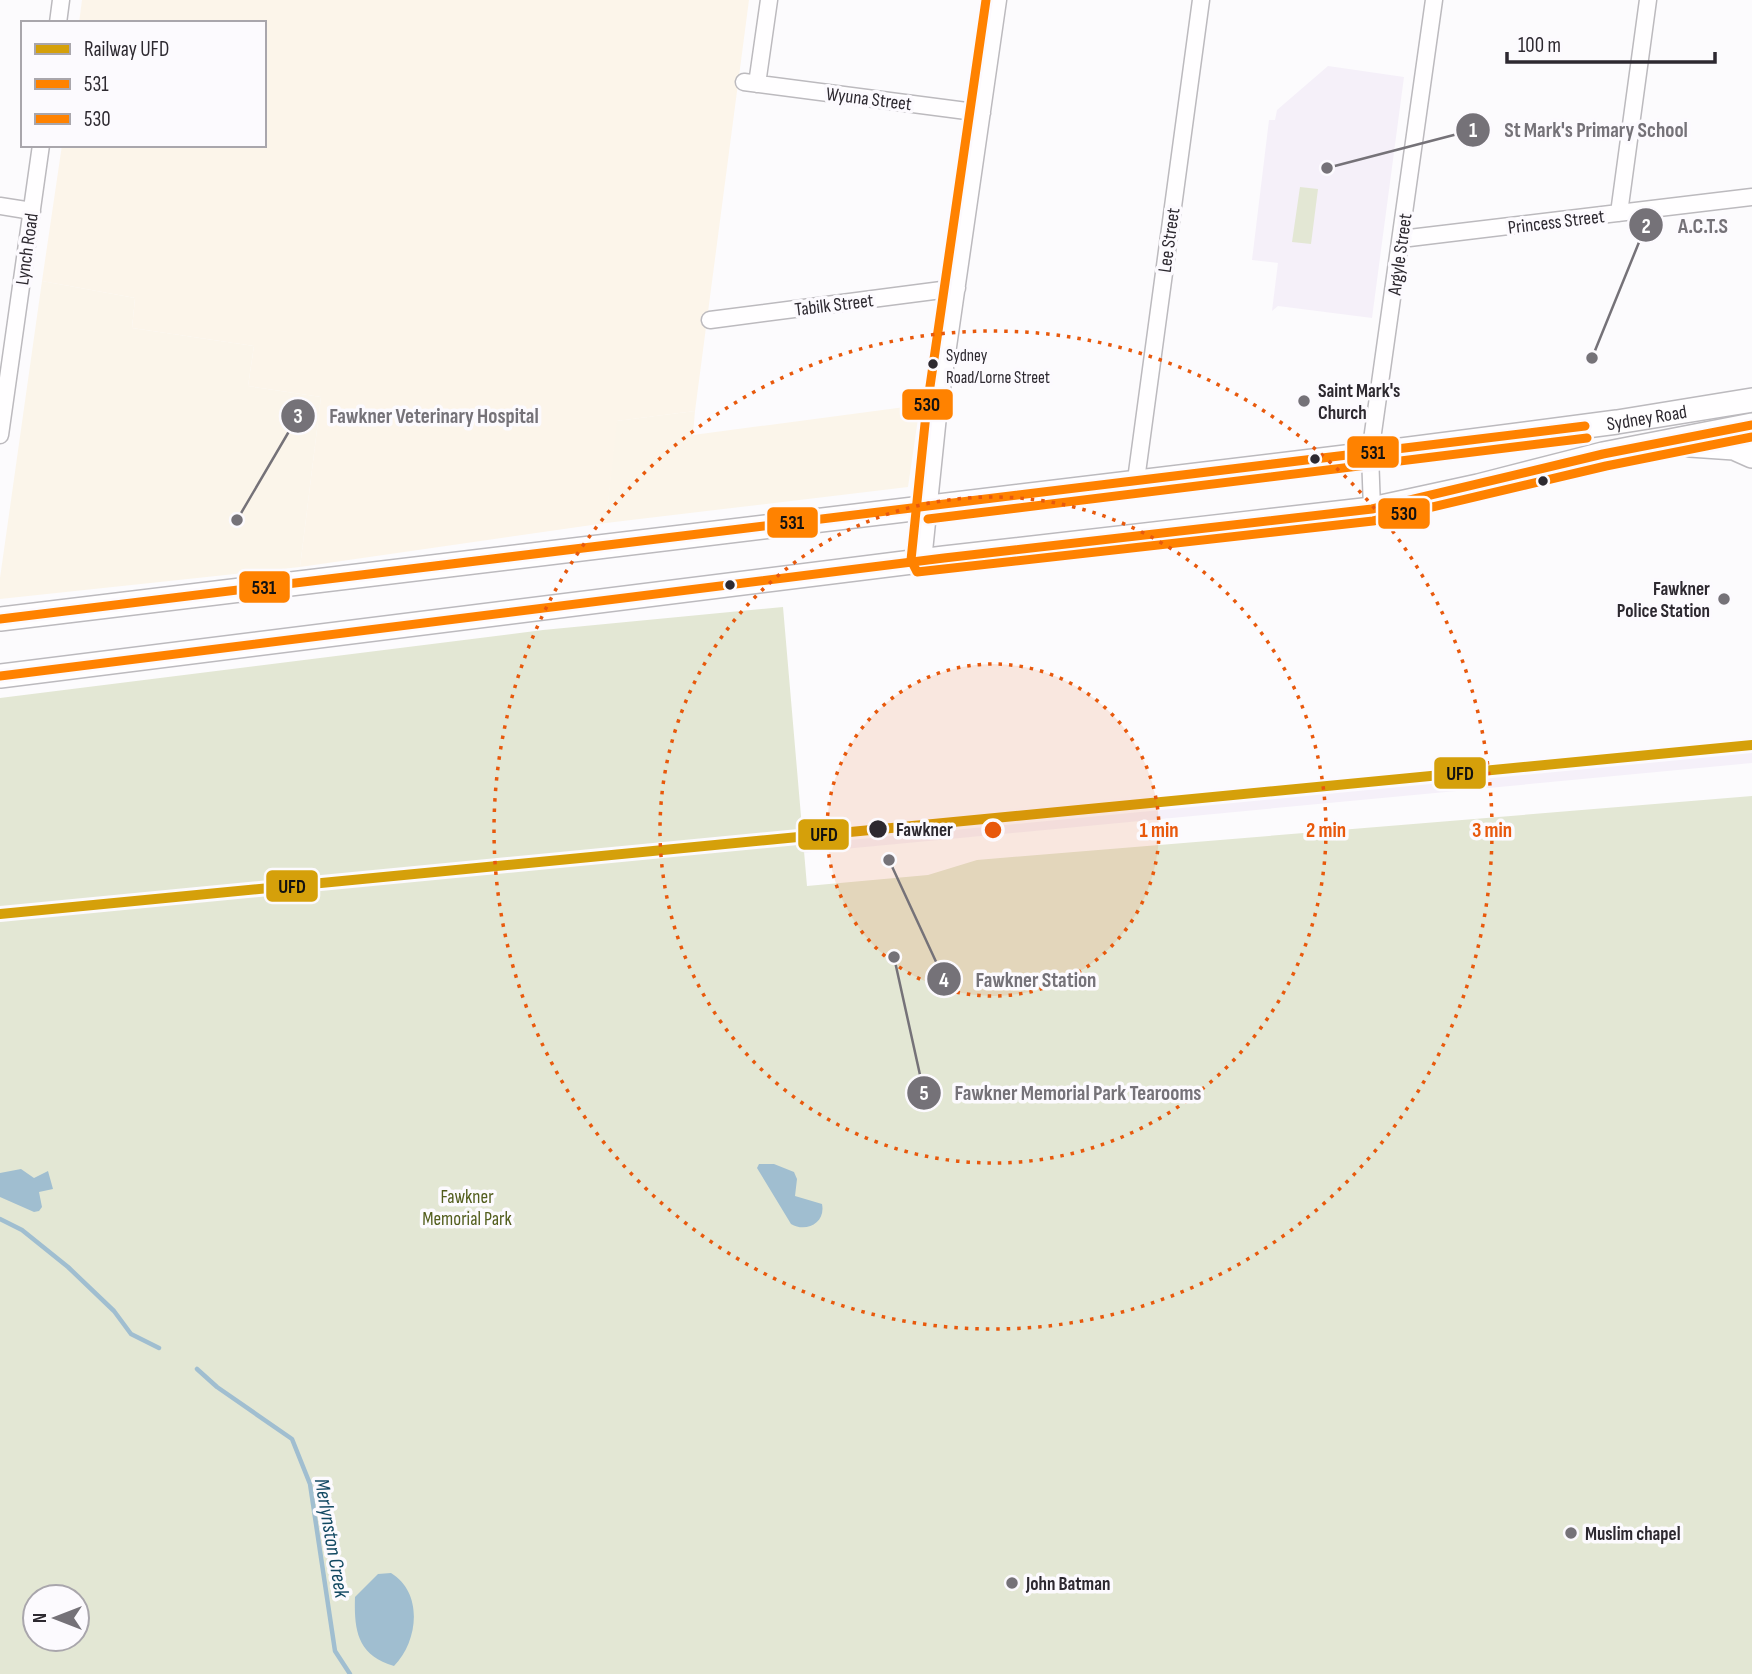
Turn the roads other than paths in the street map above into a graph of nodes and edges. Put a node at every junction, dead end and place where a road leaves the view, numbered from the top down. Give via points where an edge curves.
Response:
1 (61, 0) edge
2 (769, 0) edge
3 (998, 0) edge
4 (1201, 0) edge
5 (1434, 0) edge
6 (1648, 0) edge
7 (58, 21) edge
8 (982, 113) junction
9 (41, 147) edge
10 (1752, 197) edge
11 (0, 206) edge
12 (32, 211) junction
13 (1619, 213) junction
14 (1401, 239) junction
15 (957, 288) junction
16 (710, 320) dead end
17 (1752, 400) edge
18 (1752, 425) edge
19 (0, 434) edge
20 (1653, 443) junction
21 (1370, 454) junction
22 (1752, 456) edge
23 (1136, 481) junction
24 (927, 507) junction
25 (1372, 509) junction
26 (922, 561) junction
27 (0, 619) edge
28 (0, 676) edge

1 - 7 street
2 - 8 street, Wyuna Street via 751,83
3 - 8 street
4 - 23 street, Lee Street
5 - 14 street, Argyle Street
6 - 13 street
8 - 15 street
9 - 12 street, Lynch Road
10 - 13 street, Princess Street
11 - 12 street
12 - 19 street, Lynch Road
13 - 14 street, Princess Street
14 - 21 street, Argyle Street
15 - 16 street, Tabilk Street
15 - 24 street
17 - 21 highway, Sydney Road
18 - 20 highway, Sydney Road
20 - 22 highway via 1734,448
20 - 25 highway, Sydney Road
21 - 23 highway, Sydney Road
21 - 25 street, Argyle Street
23 - 24 highway, Sydney Road
24 - 26 street
24 - 27 highway, Sydney Road
25 - 26 highway, Sydney Road
26 - 28 highway, Sydney Road

